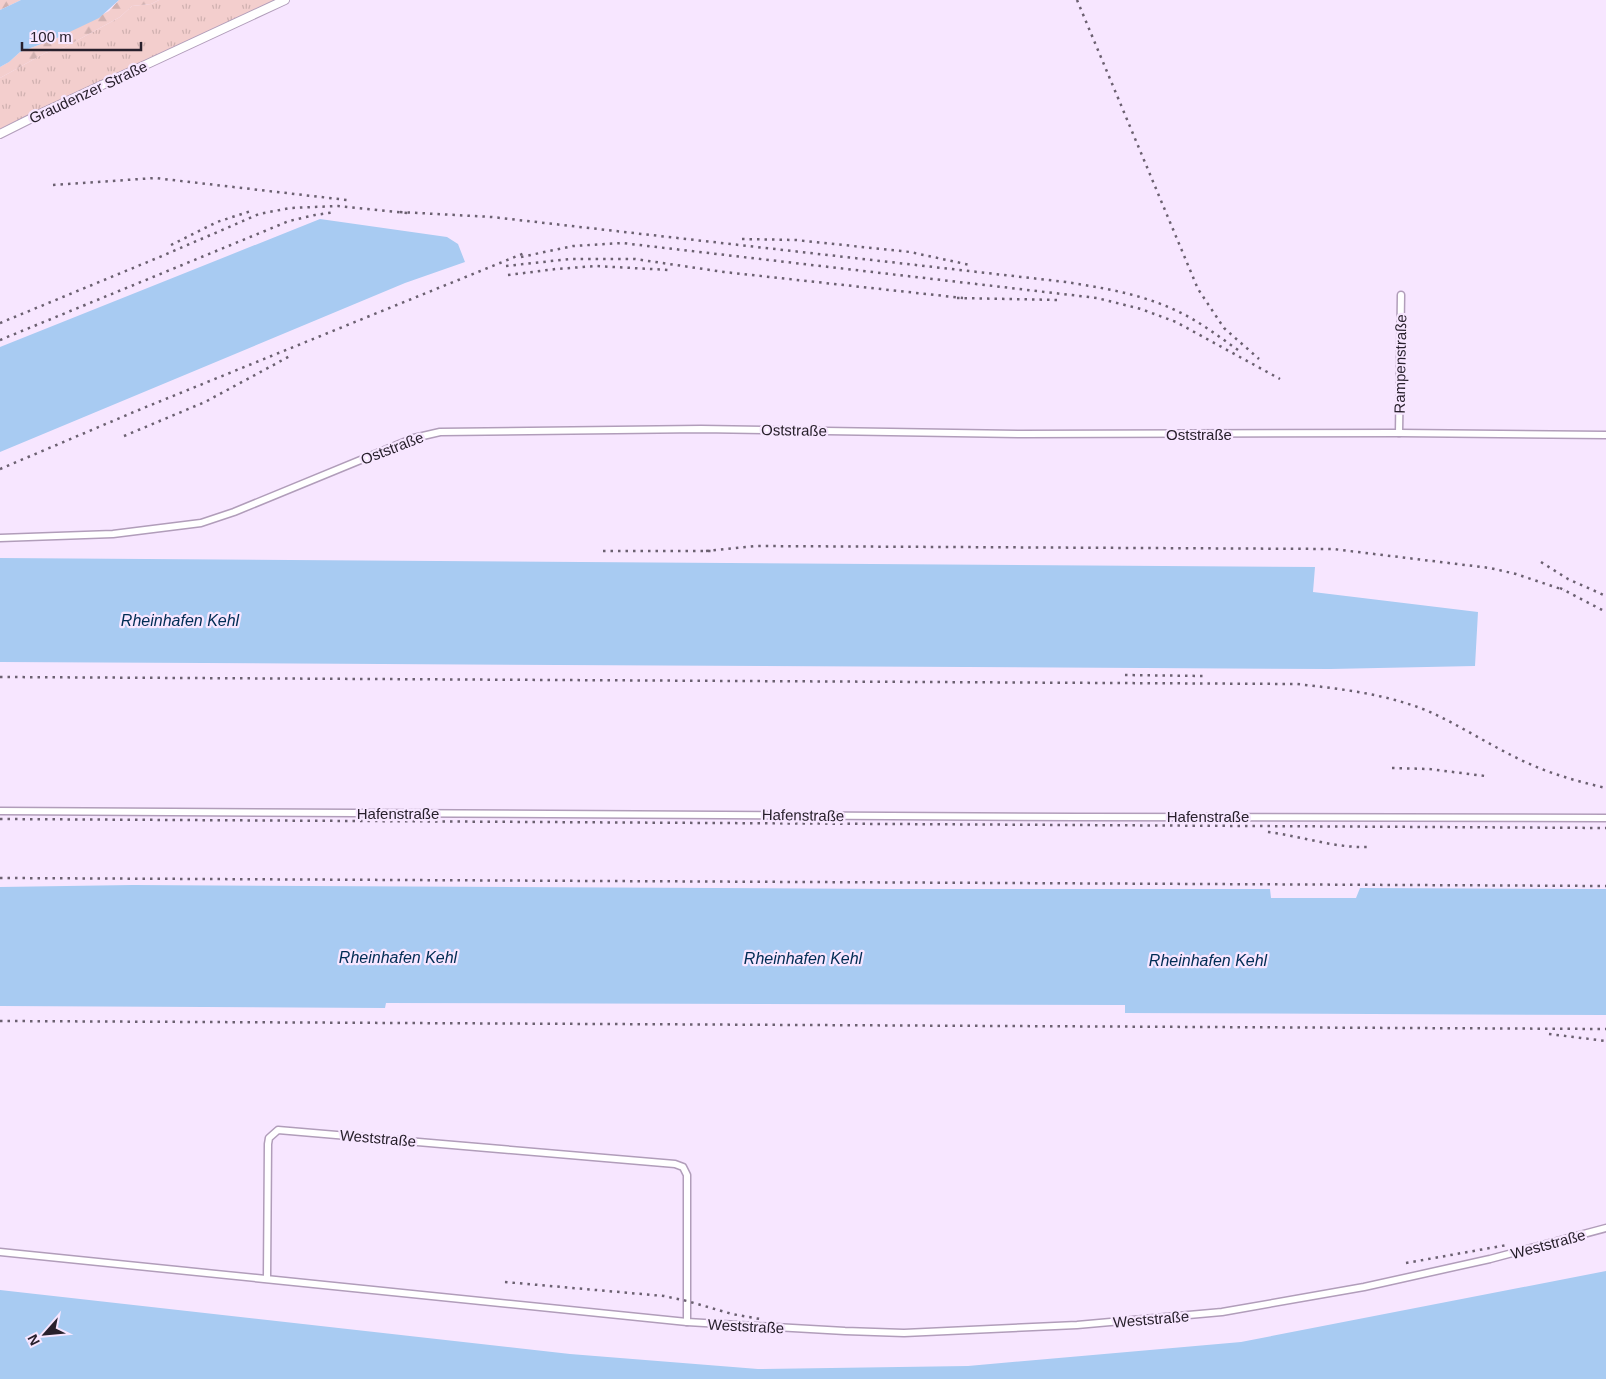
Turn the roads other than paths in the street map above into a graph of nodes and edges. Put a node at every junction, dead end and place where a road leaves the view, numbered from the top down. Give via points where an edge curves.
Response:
1 (285, 0) edge
2 (0, 134) edge
3 (1401, 295) dead end
4 (1399, 433) junction
5 (1606, 435) edge
6 (0, 538) edge
7 (0, 811) edge
8 (1606, 818) edge
9 (1606, 1228) edge
10 (0, 1252) edge
11 (267, 1278) junction
12 (687, 1322) junction

1 - 2 street, Graudenzer Straße
3 - 4 street, Rampenstraße
4 - 5 street, Oststraße
4 - 6 street, Oststraße via 1033,434 701,429 440,432 414,438 201,523 113,534
7 - 8 street, Hafenstraße
9 - 12 street, Weststraße via 1490,1259 1364,1287 1222,1312 1077,1325 904,1333
10 - 11 street, Weststraße
11 - 12 street, Weststraße
11 - 12 street, Weststraße via 268,1144 269,1138 278,1130 675,1164 683,1167 687,1175

